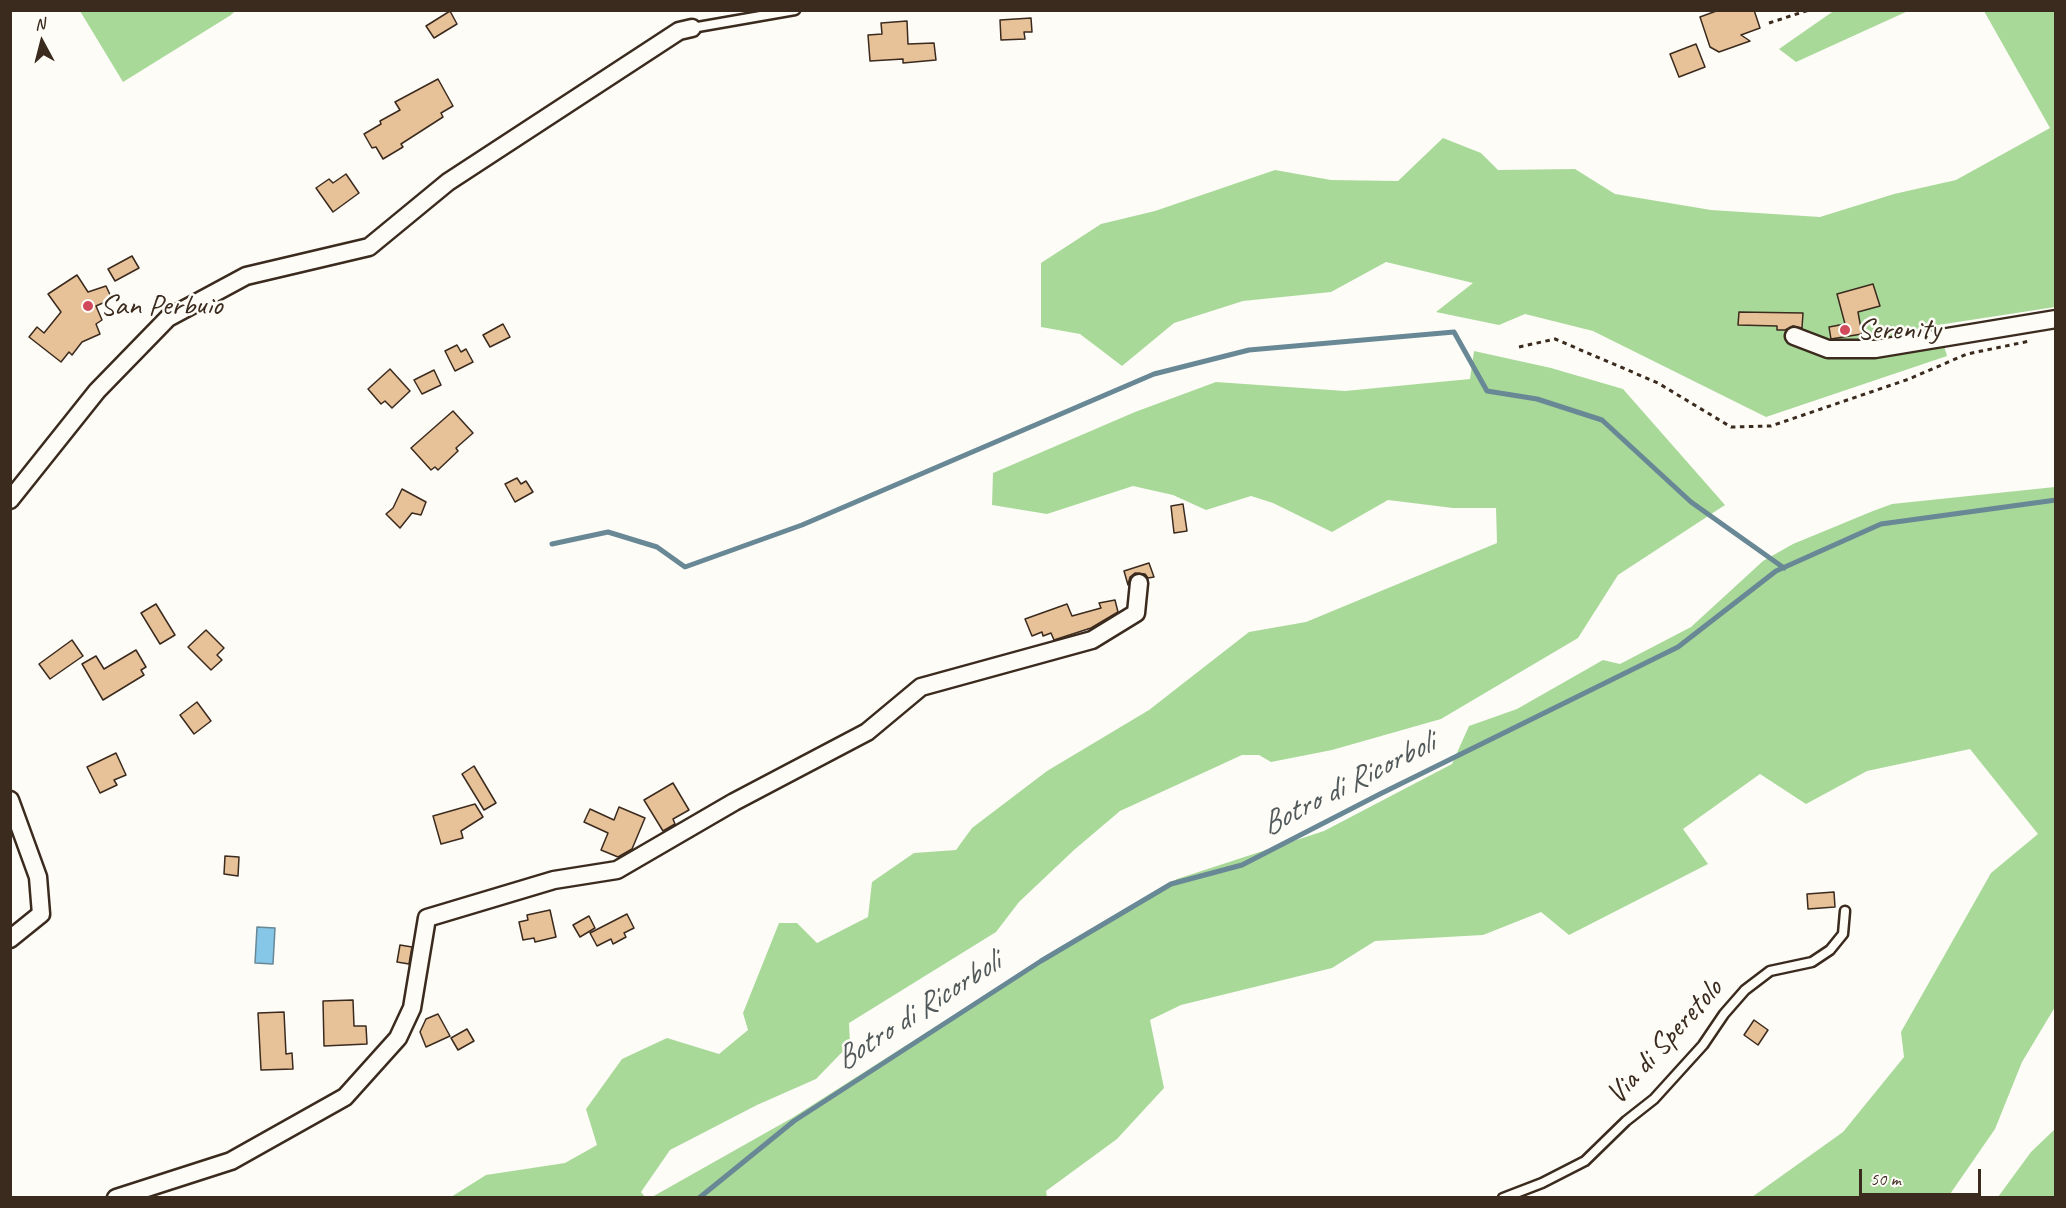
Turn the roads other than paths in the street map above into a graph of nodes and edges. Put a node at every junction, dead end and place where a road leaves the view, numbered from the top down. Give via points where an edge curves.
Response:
1 (795, 10) edge
2 (692, 28) joint
3 (2055, 319) edge
4 (1794, 336) dead end
5 (10, 500) edge
6 (1139, 583) dead end
7 (10, 800) edge
8 (1845, 911) dead end
9 (10, 939) edge
10 (116, 1197) edge
11 (1503, 1197) edge

1 - 2 lane
2 - 5 street via 679,31 448,182 369,246 246,276 168,318 97,391
3 - 4 street via 1875,349 1828,349
6 - 10 street via 1136,613 1092,640 921,687 867,732 617,870 554,880 427,918 412,1008 398,1038 345,1097 231,1161
7 - 9 street via 38,877 40,914
8 - 11 lane, Via di Speretolo via 1843,934 1830,950 1812,962 1770,971 1745,990 1703,1045 1654,1099 1585,1161

